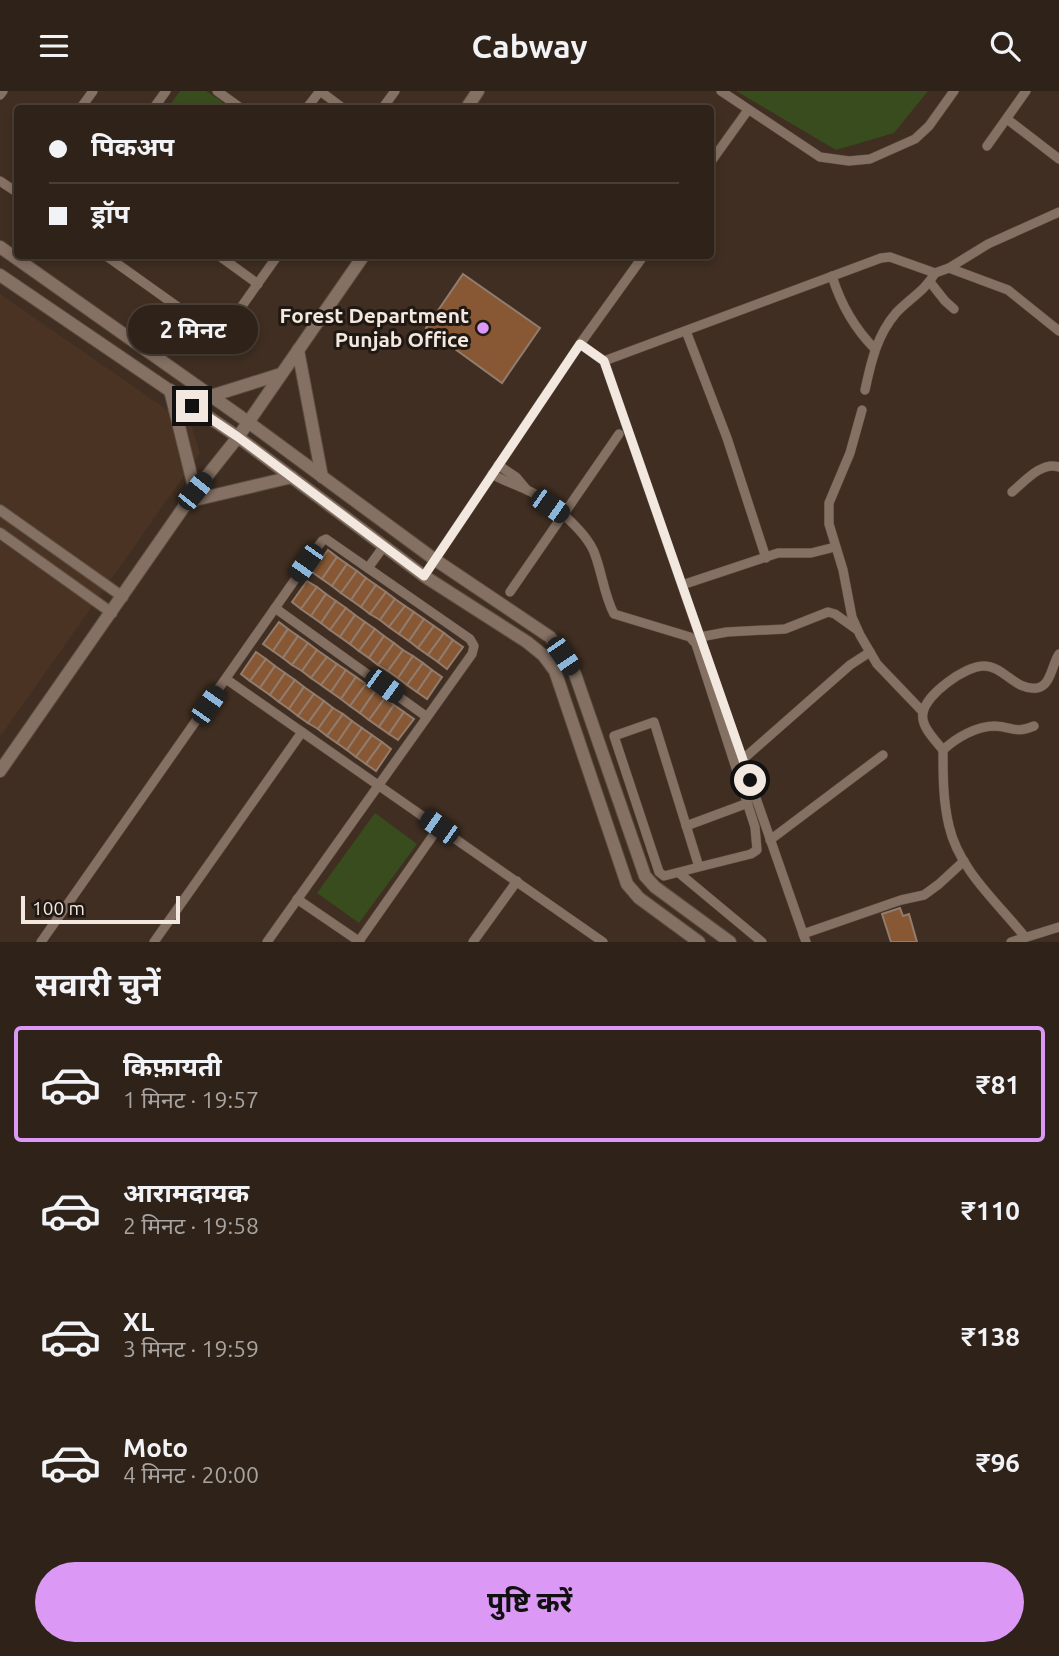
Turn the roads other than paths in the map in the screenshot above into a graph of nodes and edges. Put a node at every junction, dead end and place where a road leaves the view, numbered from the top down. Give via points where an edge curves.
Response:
1 (217, 91) edge
2 (320, 91) edge
3 (720, 91) edge
4 (954, 91) edge
5 (1026, 91) edge
6 (229, 105) edge
7 (309, 105) edge
8 (339, 105) edge
9 (748, 110) junction
10 (1007, 119) junction
11 (987, 146) dead end
12 (714, 157) edge
13 (1059, 159) edge
14 (1059, 212) edge
15 (17, 259) edge
16 (111, 259) edge
17 (224, 259) edge
18 (275, 259) edge
19 (361, 259) edge
20 (641, 259) edge
21 (949, 268) junction
22 (0, 275) edge
23 (832, 276) junction
24 (932, 277) junction
25 (258, 284) junction
26 (954, 309) dead end
27 (686, 331) junction
28 (1059, 331) edge
29 (580, 344) junction
30 (875, 349) junction
31 (298, 350) junction
32 (604, 361) junction
33 (281, 374) junction
34 (170, 390) junction
35 (865, 390) dead end
36 (211, 395) junction
37 (862, 410) dead end
38 (248, 422) junction
39 (619, 434) dead end
40 (238, 437) junction
41 (498, 465) junction
42 (1059, 467) edge
43 (492, 474) junction
44 (292, 477) junction
45 (322, 477) junction
46 (527, 490) junction
47 (1012, 492) dead end
48 (192, 496) junction
49 (0, 510) edge
50 (563, 515) junction
51 (0, 533) edge
52 (384, 546) junction
53 (835, 547) junction
54 (766, 558) junction
55 (434, 559) junction
56 (368, 568) junction
57 (424, 576) junction
58 (682, 585) junction
59 (510, 592) dead end
60 (123, 597) junction
61 (275, 608) junction
62 (112, 613) junction
63 (857, 629) junction
64 (700, 638) junction
65 (870, 652) junction
66 (1059, 654) edge
67 (226, 679) junction
68 (923, 712) junction
69 (427, 717) junction
70 (1034, 726) dead end
71 (302, 732) junction
72 (943, 750) junction
73 (883, 755) dead end
74 (743, 760) junction
75 (0, 771) edge
76 (379, 786) junction
77 (748, 803) junction
78 (687, 826) junction
79 (439, 827) junction
80 (770, 840) junction
81 (964, 861) junction
82 (699, 867) junction
83 (679, 873) junction
84 (517, 881) junction
85 (298, 898) junction
86 (1059, 927) edge
87 (1026, 937) junction
88 (804, 938) edge
89 (591, 939) edge
90 (359, 941) edge
91 (40, 942) edge
92 (154, 942) edge
93 (267, 942) edge
94 (473, 942) edge
95 (603, 942) edge
96 (699, 942) edge
97 (730, 942) edge
98 (762, 942) edge
99 (1011, 942) edge

1 - 6 street
2 - 7 street
2 - 8 street
3 - 9 street
4 - 9 street via 915,139 870,159 849,161 820,157
5 - 10 street
9 - 12 street
10 - 11 street
10 - 13 street
14 - 21 street via 988,244
15 - 36 main road
16 - 25 street via 220,337
17 - 25 street
18 - 25 street
19 - 31 main road
20 - 29 street
21 - 24 street
21 - 28 street via 1008,290
22 - 34 main road
23 - 24 street via 886,257
23 - 27 street
23 - 30 street via 855,327
24 - 26 street via 944,301
24 - 30 street via 898,311
27 - 32 street
27 - 54 street
29 - 32 street
29 - 41 street
30 - 35 street
31 - 33 main road
31 - 45 main road
32 - 58 street
33 - 36 main road
33 - 38 main road
34 - 40 main road
34 - 48 main road
36 - 38 main road
37 - 53 street via 829,503
38 - 40 main road
38 - 45 main road
39 - 50 street
40 - 44 main road
40 - 48 main road
41 - 43 street
41 - 46 street
42 - 47 street via 1042,468
43 - 46 street
43 - 55 street
44 - 48 main road
44 - 52 main road
45 - 55 main road
46 - 50 street
48 - 60 main road
49 - 60 street
50 - 59 street
50 - 77 street via 588,539 614,614 694,641
51 - 62 street
52 - 56 street
52 - 57 main road
53 - 54 street
53 - 63 street
54 - 58 street
55 - 57 street
55 - 97 main road via 550,637 575,674 645,876
56 - 61 street via 326,539
56 - 69 street via 474,646
57 - 96 main road via 527,642 549,663 627,884
58 - 64 street
60 - 62 main road
61 - 67 street
61 - 69 street
62 - 75 main road
63 - 64 street via 828,612 785,629
63 - 65 street
64 - 74 street
65 - 68 street
65 - 74 street
66 - 68 street via 1041,687 1027,688 1000,671 978,666 956,675 935,693
67 - 71 street
67 - 91 street
68 - 72 street via 923,721
69 - 76 street
70 - 72 street via 1020,731 989,727 961,737
71 - 76 street
71 - 92 street
72 - 81 street via 949,827
73 - 80 street
74 - 80 street
76 - 79 street
76 - 85 street
77 - 78 street
77 - 82 street via 758,836 757,850
78 - 82 street
78 - 83 street via 654,722 615,734 659,871 664,876
79 - 84 street
79 - 90 street
80 - 88 street
81 - 87 street
81 - 88 street via 924,895
82 - 83 street
83 - 98 street
84 - 89 street
84 - 94 street
85 - 90 street
85 - 93 street
86 - 87 street
87 - 99 street
89 - 95 street

